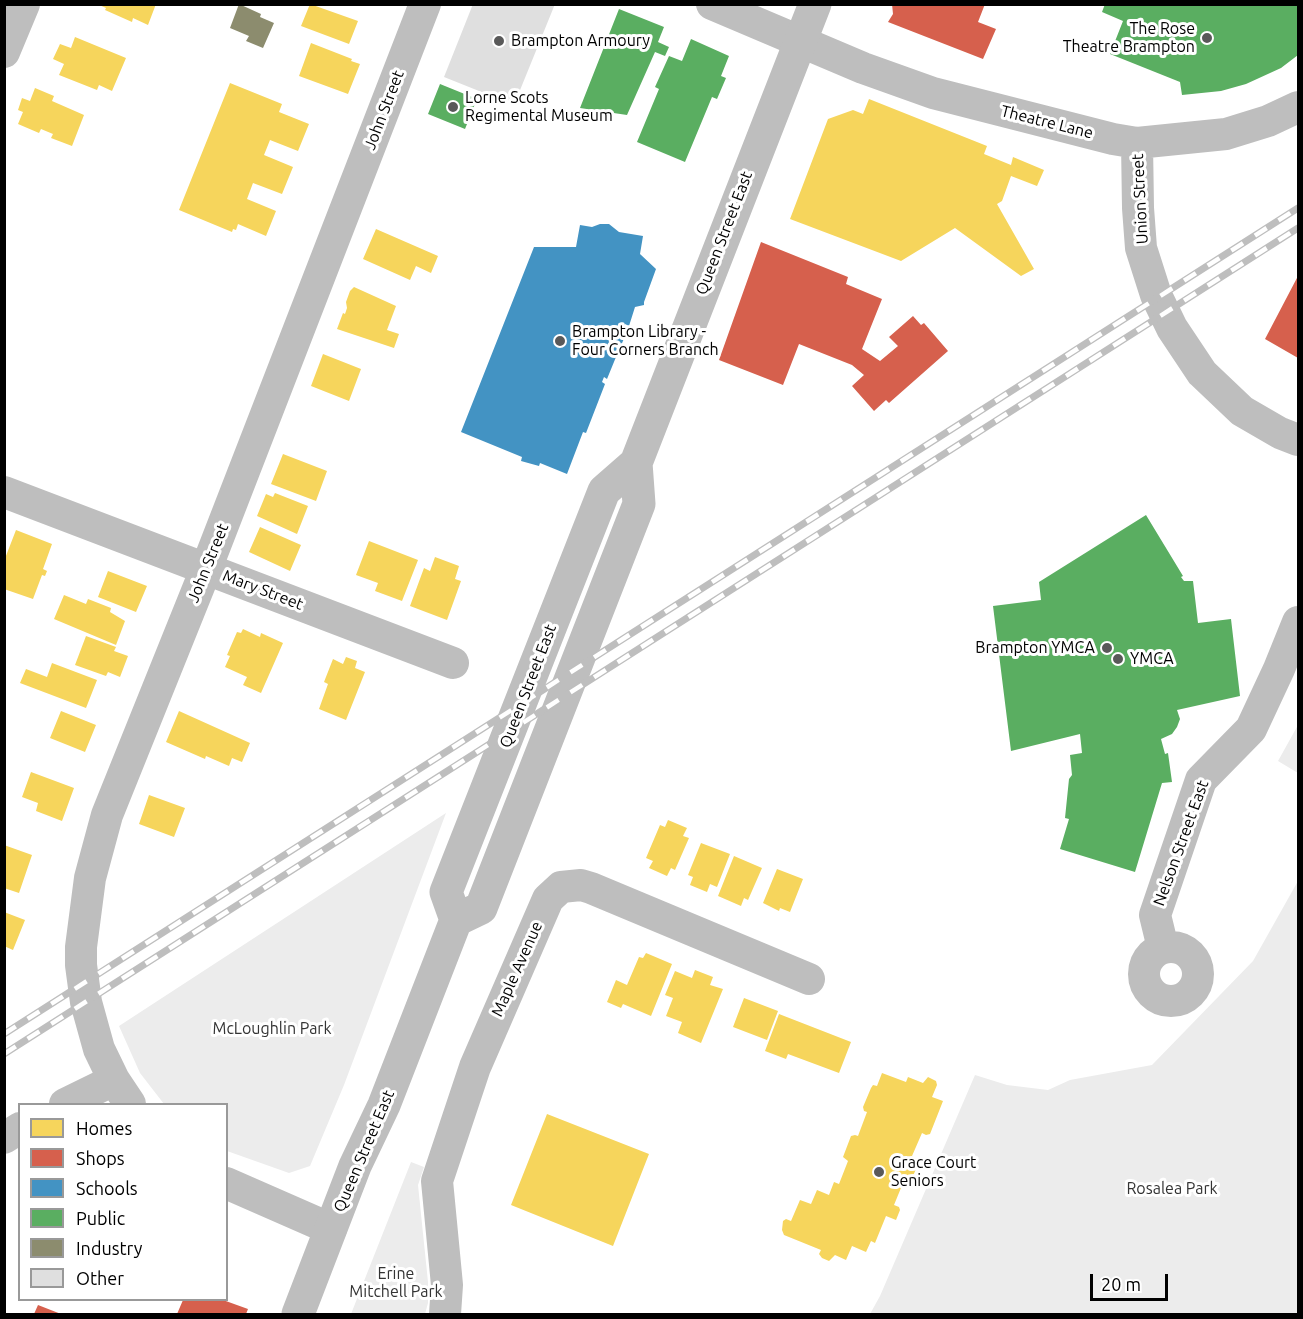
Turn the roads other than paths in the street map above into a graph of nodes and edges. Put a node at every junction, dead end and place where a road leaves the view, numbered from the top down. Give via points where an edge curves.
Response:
1 (24, 4) edge
2 (425, 4) edge
3 (712, 4) edge
4 (814, 4) edge
5 (800, 41) junction
6 (4, 52) edge
7 (1299, 107) edge
8 (1137, 143) junction
9 (1299, 440) edge
10 (4, 492) edge
11 (206, 569) junction
12 (1299, 622) edge
13 (453, 663) dead end
14 (1163, 948) dead end
15 (809, 979) dead end
16 (122, 1092) edge
17 (70, 1103) edge
18 (18, 1129) edge
19 (4, 1138) edge
20 (228, 1184) edge
21 (331, 1229) junction
22 (298, 1314) edge
23 (445, 1314) edge

1 - 6 street
2 - 11 street, John Street
3 - 5 street, Theatre Lane
4 - 5 main road, Queen Street East
5 - 8 street, Theatre Lane via 933,93
5 - 21 main road, Queen Street East via 636,463 604,491 446,892 456,920
7 - 8 street, Theatre Lane via 1226,134
8 - 9 street, Union Street via 1141,248 1172,328 1202,373 1242,411 1280,434
10 - 11 street, Mary Street
11 - 13 street, Mary Street
11 - 16 street, John Street via 107,815 90,878 81,965 99,1049
12 - 14 street, Nelson Street East via 1251,729 1201,780 1155,915
15 - 23 street, Maple Avenue via 591,888 561,887 548,899 475,1067 437,1181 447,1285
16 - 17 street, John Street
18 - 19 street
20 - 21 street
21 - 22 main road, Queen Street East

